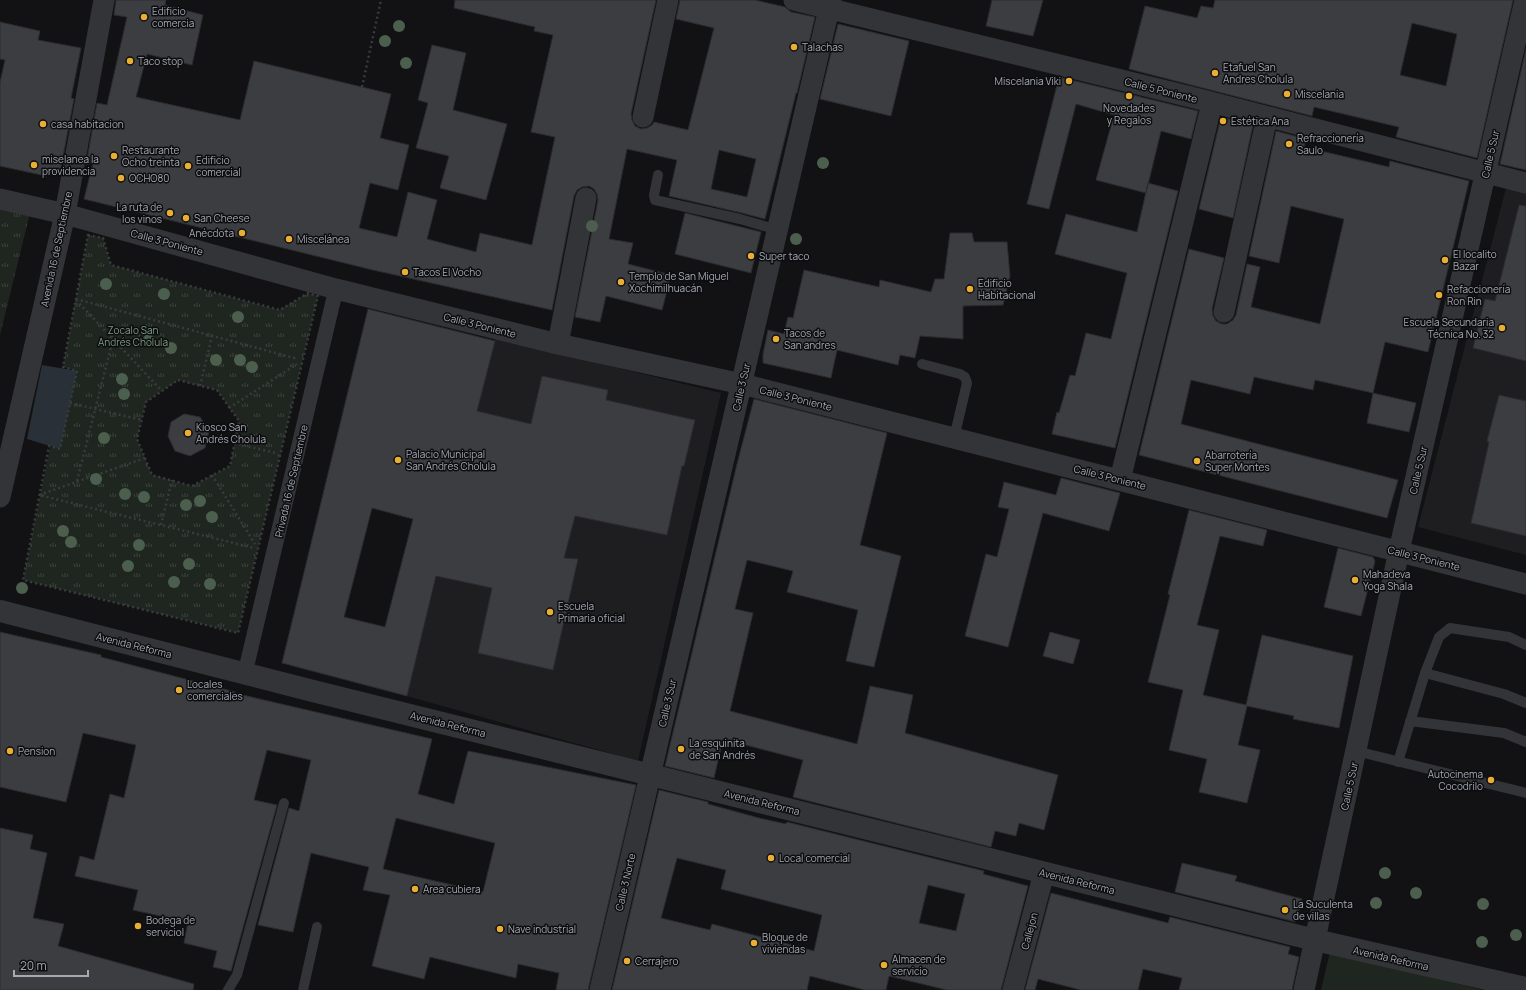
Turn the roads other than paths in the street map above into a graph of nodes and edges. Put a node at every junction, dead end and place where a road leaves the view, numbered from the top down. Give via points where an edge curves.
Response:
1 (104, 0) edge
2 (668, 0) edge
3 (794, 0) edge
4 (1526, 0) edge
5 (830, 4) edge
6 (1212, 103) junction
7 (643, 117) dead end
8 (1267, 117) junction
9 (1485, 172) junction
10 (658, 175) dead end
11 (1526, 183) edge
12 (586, 198) dead end
13 (0, 199) edge
14 (65, 214) junction
15 (778, 230) junction
16 (336, 289) junction
17 (1224, 312) dead end
18 (558, 344) junction
19 (922, 364) dead end
20 (742, 384) junction
21 (954, 438) junction
22 (1120, 480) junction
23 (0, 497) edge
24 (1399, 551) junction
25 (1526, 584) edge
26 (0, 611) edge
27 (1526, 645) edge
28 (245, 673) junction
29 (1425, 673) junction
30 (1526, 703) edge
31 (1410, 721) junction
32 (1526, 742) edge
33 (1356, 751) junction
34 (1398, 762) junction
35 (650, 774) junction
36 (1526, 793) edge
37 (284, 802) dead end
38 (1044, 872) junction
39 (317, 928) dead end
40 (1315, 940) junction
41 (1526, 988) edge
42 (228, 990) edge
43 (303, 990) edge
44 (600, 990) edge
45 (1014, 990) edge
46 (1304, 990) edge

1 - 14 street, Avenida 16 de Septiembre
2 - 7 street
3 - 5 street, Calle 5 Poniente
4 - 9 street, Calle 5 Sur
5 - 6 street, Calle 5 Poniente
5 - 15 street, Calle 3 Sur
6 - 8 street, Calle 5 Poniente
6 - 22 street
8 - 9 street, Calle 5 Poniente
8 - 17 street
9 - 11 street, Calle 5 Poniente
9 - 24 street, Calle 5 Sur
10 - 15 lane via 655,200
12 - 18 street
13 - 14 street, Calle 3 Poniente
14 - 16 street, Calle 3 Poniente
14 - 23 street, Avenida 16 de Septiembre
15 - 20 street, Calle 3 Sur
16 - 18 street, Calle 3 Poniente
16 - 28 street, Privada 16 de Septiembre
18 - 20 street, Calle 3 Poniente
19 - 21 lane via 965,377 967,383
20 - 21 street, Calle 3 Poniente
20 - 35 street, Calle 3 Sur
21 - 22 street, Calle 3 Poniente
22 - 24 street, Calle 3 Poniente
24 - 25 street, Calle 3 Poniente
24 - 33 street, Calle 5 Sur
26 - 28 street, Avenida Reforma
27 - 29 lane via 1509,637 1450,628 1439,637
28 - 35 street, Avenida Reforma
29 - 30 lane via 1504,694
29 - 31 lane
31 - 32 lane via 1504,733
31 - 34 lane
33 - 34 lane
33 - 40 street, Calle 5 Sur
34 - 36 lane
35 - 38 street, Avenida Reforma
35 - 44 street, Calle 3 Norte
37 - 42 lane via 237,975
38 - 40 street, Avenida Reforma
38 - 45 street, Callejon
39 - 43 lane
40 - 41 street, Avenida Reforma
40 - 46 street, Calle 5 Sur

